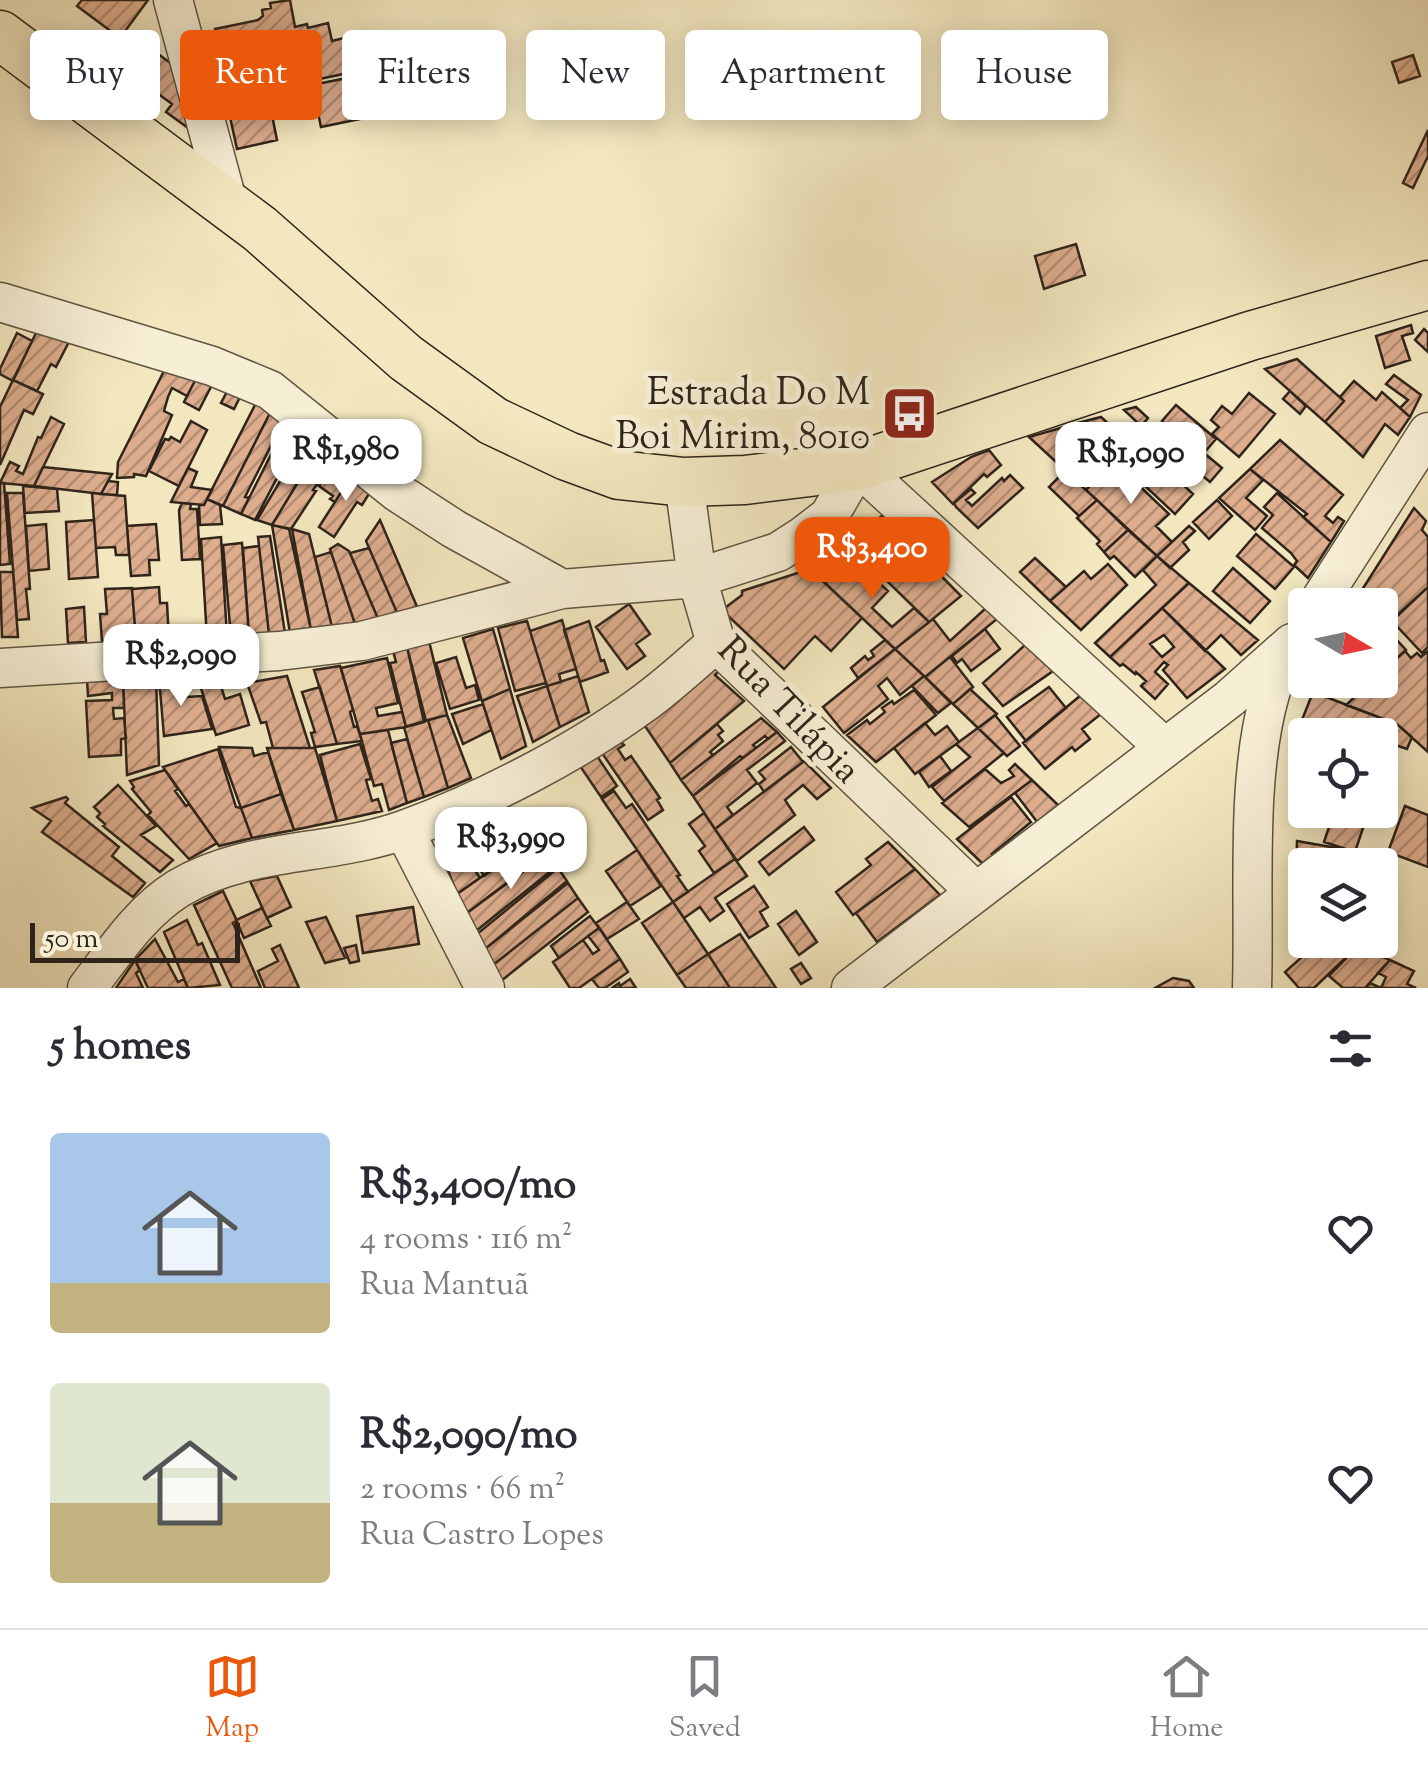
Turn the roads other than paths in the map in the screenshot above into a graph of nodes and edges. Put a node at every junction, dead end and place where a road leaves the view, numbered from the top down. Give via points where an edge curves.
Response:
1 (174, 0) edge
2 (0, 35) edge
3 (228, 204) junction
4 (1428, 285) edge
5 (0, 302) edge
6 (1428, 432) edge
7 (858, 466) junction
8 (684, 482) junction
9 (697, 578) junction
10 (1327, 588) edge
11 (562, 589) junction
12 (716, 643) junction
13 (1288, 643) edge
14 (1288, 654) edge
15 (0, 668) edge
16 (1164, 748) junction
17 (404, 830) junction
18 (976, 892) junction
19 (87, 988) edge
20 (485, 988) edge
21 (851, 988) edge
22 (1252, 988) edge

1 - 3 street
2 - 3 main road
3 - 8 main road via 406,358 493,420 619,475
4 - 7 main road via 1250,336
5 - 11 street via 270,390 397,492
6 - 10 street
7 - 8 main road
7 - 9 street via 829,516 802,536 778,552
7 - 16 street
8 - 9 street, Rua Tilápia
9 - 11 street
9 - 12 street, Rua Tilápia
11 - 15 street via 362,641
12 - 17 street via 641,706 563,755
12 - 18 street, Rua Tilápia
13 - 16 street
14 - 22 street via 1261,732
16 - 18 street
17 - 19 street via 204,875 147,914
17 - 20 street
18 - 21 street

